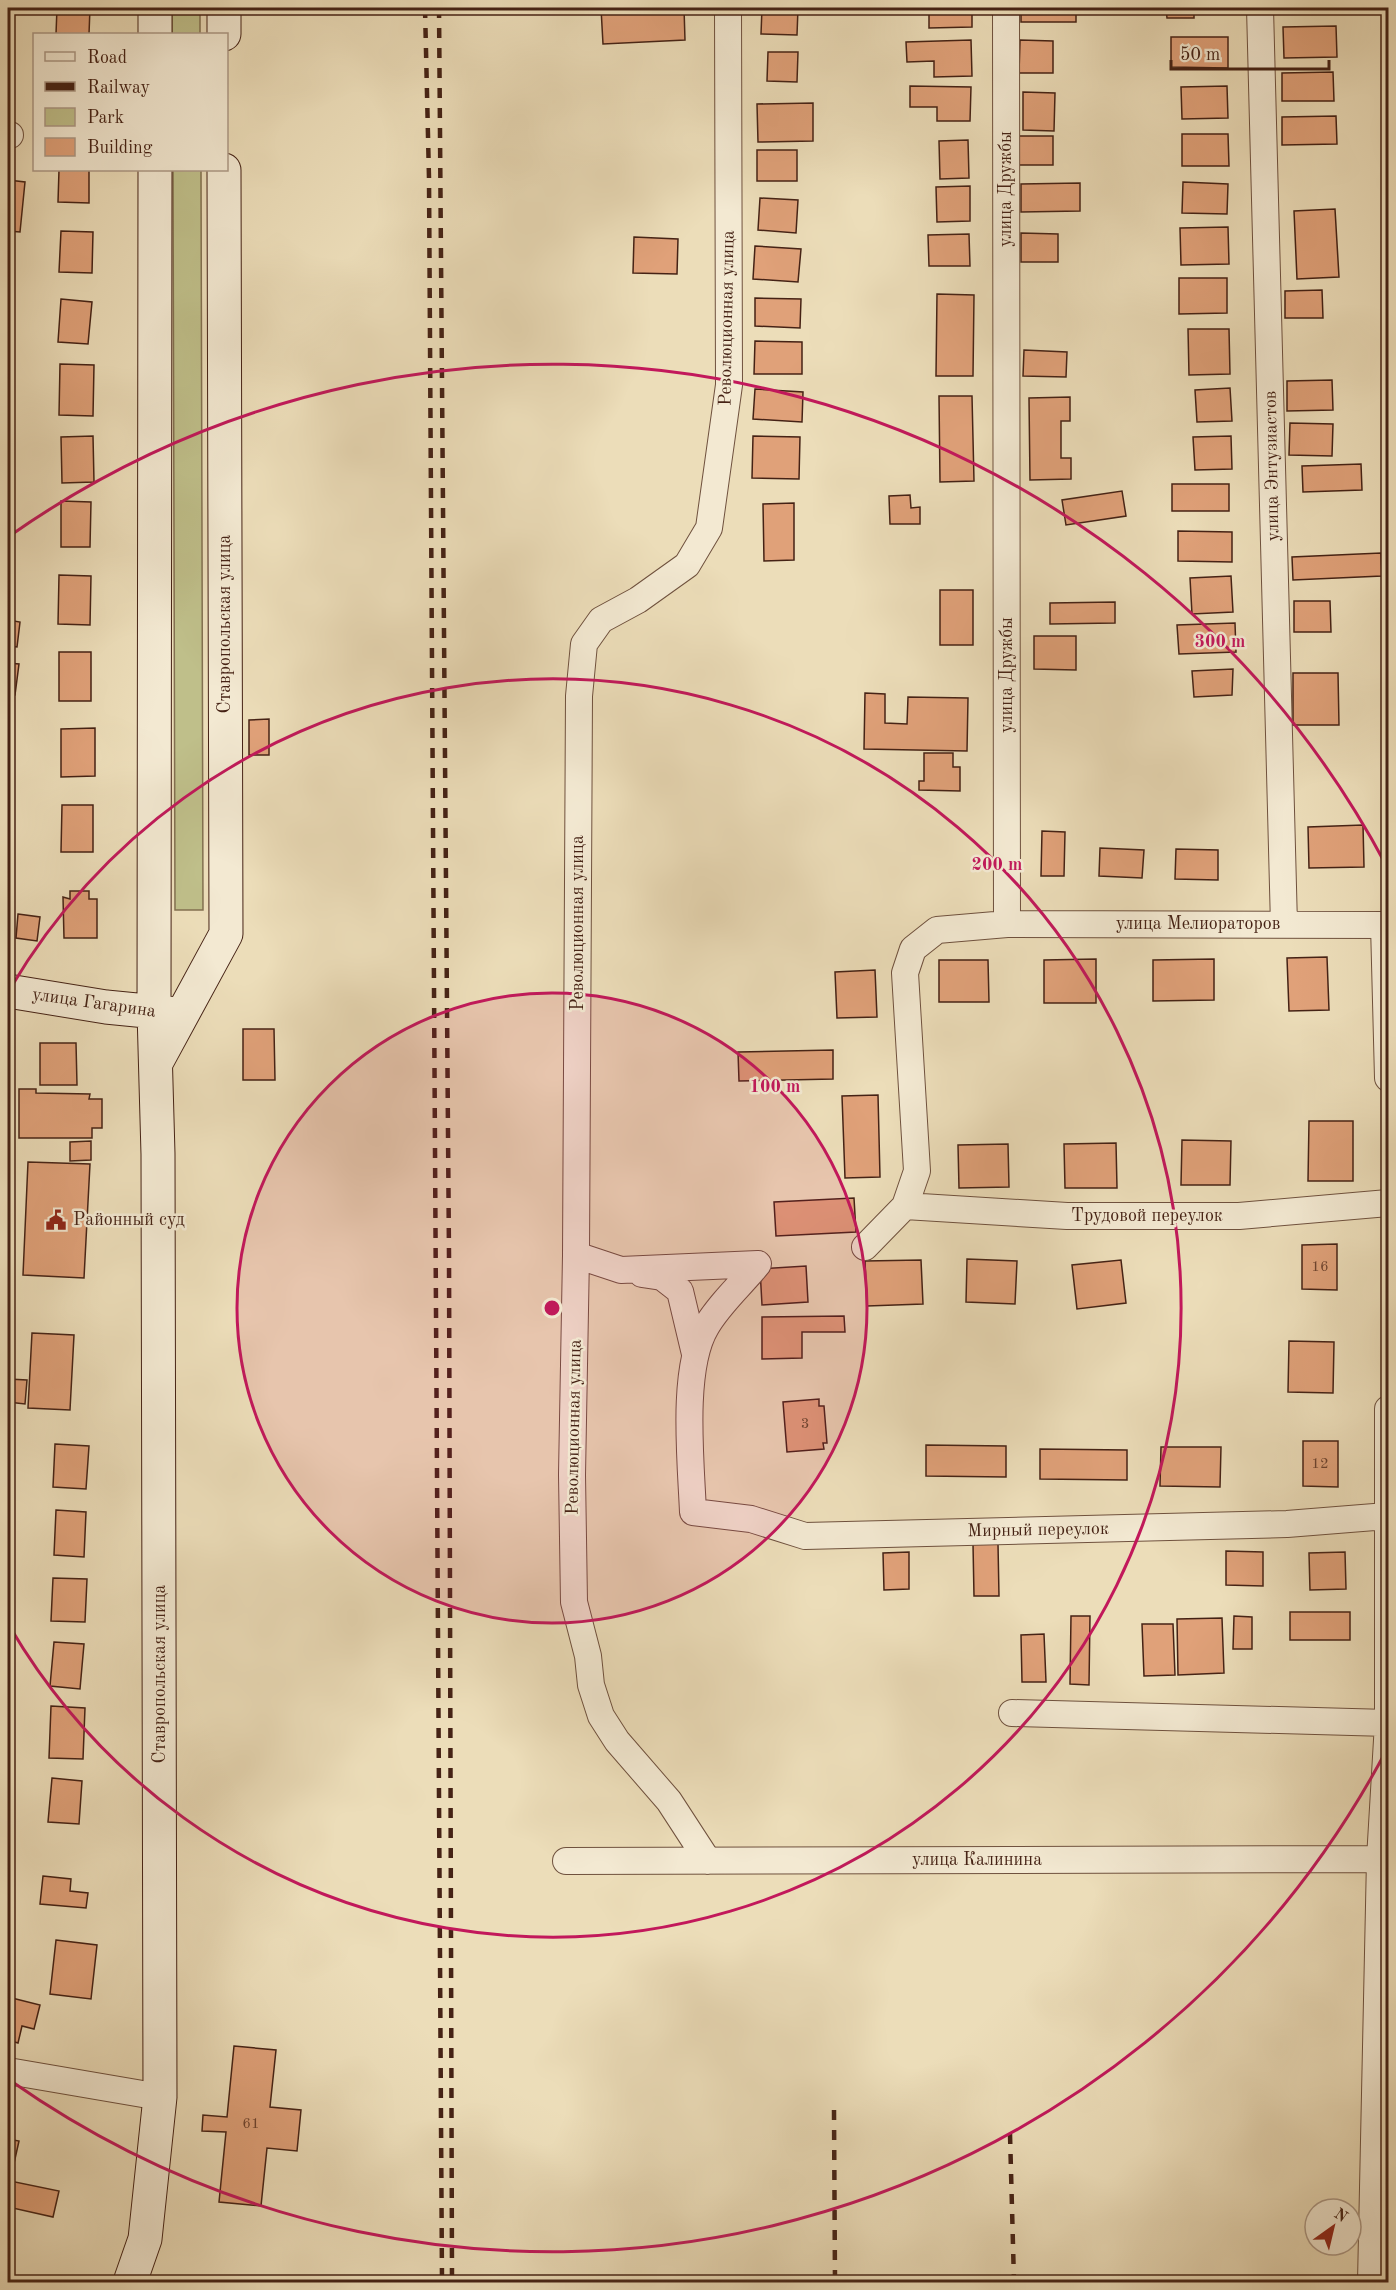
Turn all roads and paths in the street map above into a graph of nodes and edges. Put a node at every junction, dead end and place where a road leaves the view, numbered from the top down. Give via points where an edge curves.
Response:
1 (155, 8) edge
2 (224, 8) edge
3 (728, 8) edge
4 (1006, 8) edge
5 (1260, 8) edge
6 (155, 33) edge
7 (224, 33) edge
8 (155, 171) edge
9 (224, 171) edge
10 (1007, 924) junction
11 (1284, 925) junction
12 (1386, 925) edge
13 (9, 993) edge
14 (168, 1013) junction
15 (1389, 1078) edge
16 (1389, 1203) edge
17 (905, 1206) junction
18 (865, 1247) dead end
19 (576, 1255) junction
20 (621, 1270) junction
21 (696, 1359) junction
22 (1389, 1409) edge
23 (1387, 1512) edge
24 (1012, 1713) dead end
25 (1388, 1723) edge
26 (1384, 1859) edge
27 (566, 1861) dead end
28 (708, 1861) junction
29 (8, 2071) edge
30 (160, 2097) junction
31 (130, 2283) edge
32 (1371, 2283) edge

1 - 6 main road
2 - 7 main road
3 - 19 street, Революционная улица via 729,385 709,528 687,565 638,600 601,620 584,644 580,669
4 - 10 street, улица Дружбы
5 - 11 street, улица Энтузиастов
8 - 14 main road, Ставропольская улица
9 - 14 main road, Ставропольская улица via 226,934
10 - 11 street, улица Мелиораторов
10 - 17 street via 937,930 913,949 905,973 917,1172
11 - 12 street, улица Мелиораторов
12 - 15 street
13 - 14 main road, улица Гагарина
14 - 30 main road, Ставропольская улица via 157,1061
16 - 17 street, Трудовой переулок via 1239,1216 1067,1216
17 - 18 street
19 - 20 street
19 - 28 street, Революционная улица via 574,1602 591,1685 601,1716 617,1741 669,1801
20 - 21 street via 662,1277 680,1291
20 - 21 street via 758,1264 705,1328
21 - 23 street, Мирный переулок via 689,1405 693,1512 751,1519 805,1536 1287,1524
22 - 23 street
23 - 25 street
24 - 25 street
25 - 26 street
26 - 28 street, улица Калинина
26 - 32 street
27 - 28 street, улица Калинина
29 - 30 street
30 - 31 main road, Ставропольская улица via 145,2238

